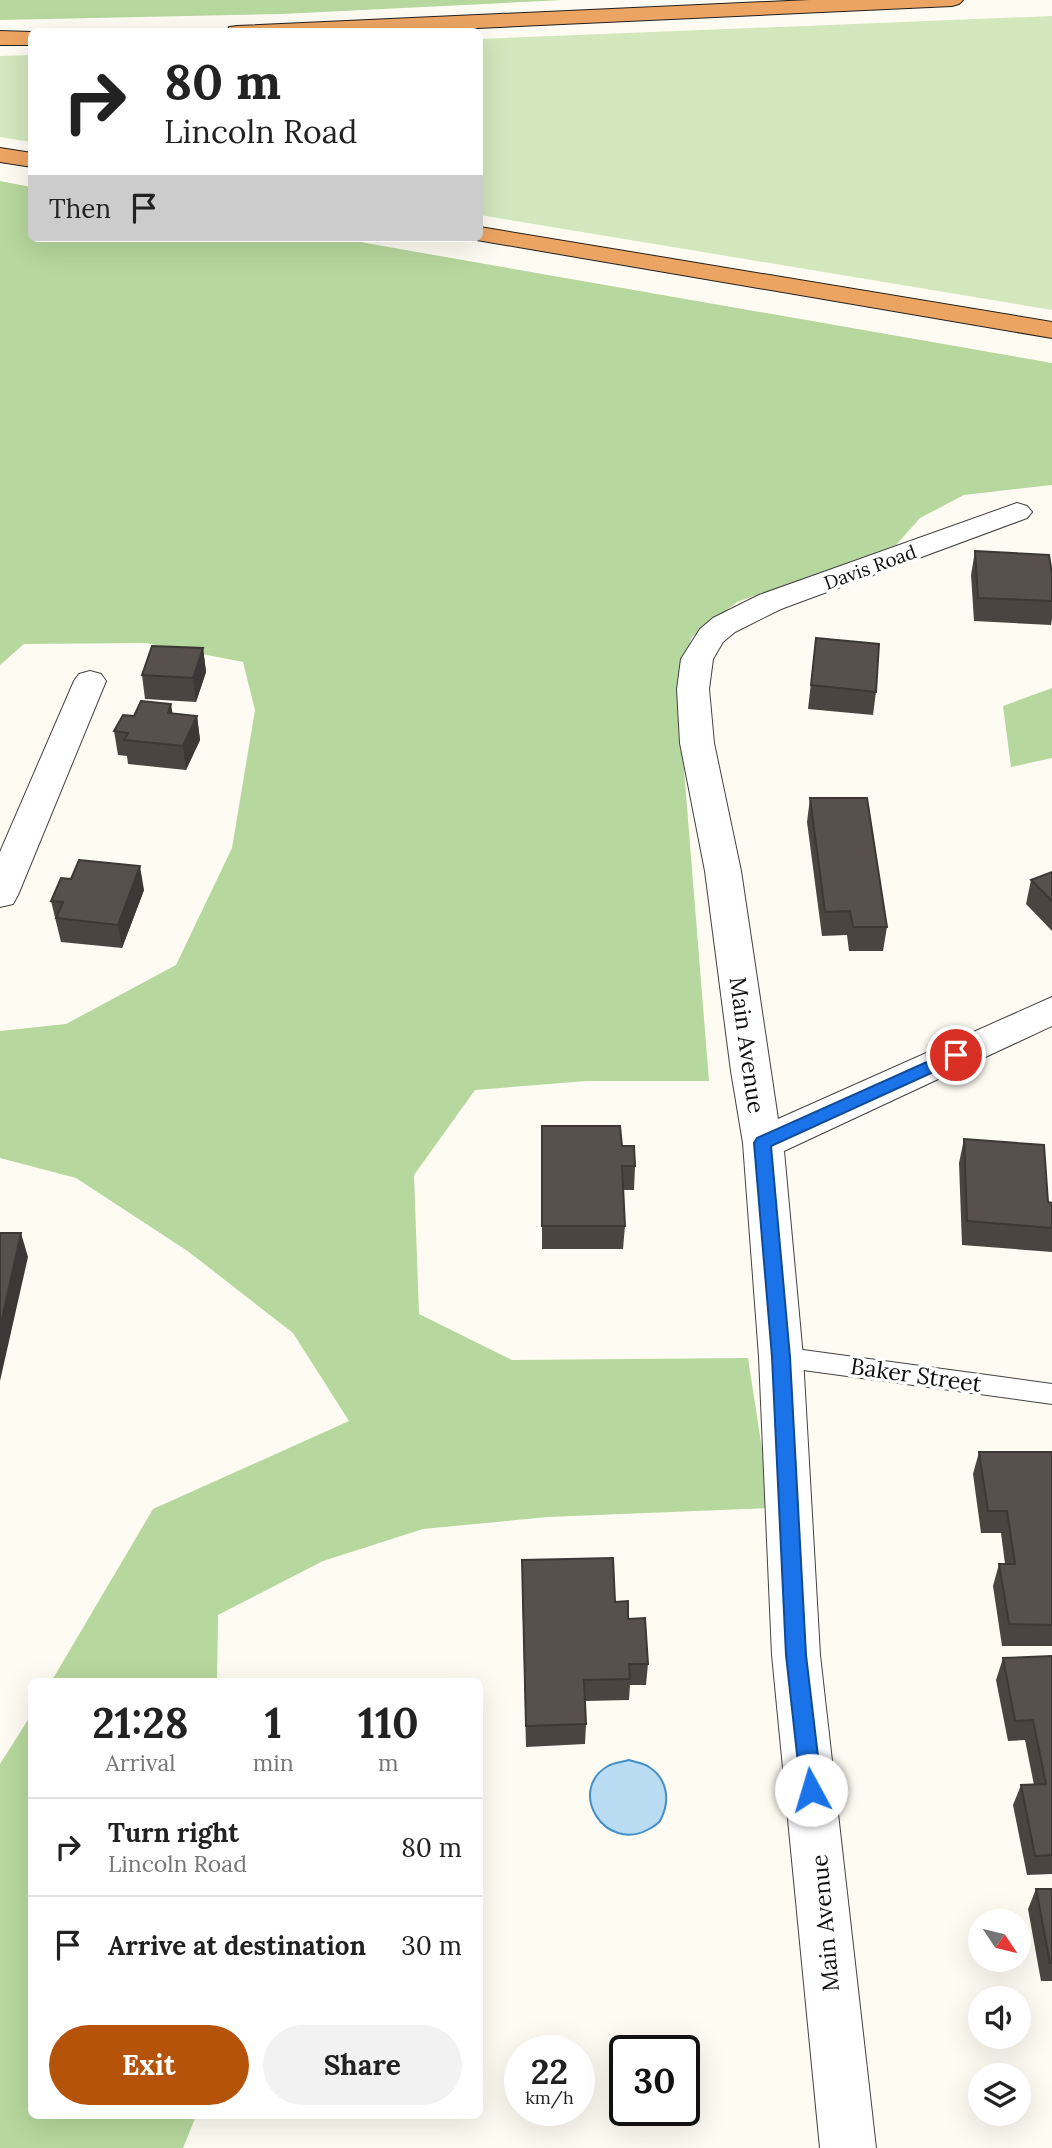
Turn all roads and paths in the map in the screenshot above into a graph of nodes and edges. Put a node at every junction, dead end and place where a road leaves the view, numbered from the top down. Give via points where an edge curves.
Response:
1 (952, 0) edge
2 (326, 28) edge
3 (28, 37) edge
4 (0, 38) edge
5 (0, 155) edge
6 (28, 159) edge
7 (483, 235) edge
8 (1052, 330) edge
9 (1017, 512) dead end
10 (724, 625) joint
11 (90, 681) dead end
12 (0, 895) edge
13 (1052, 1010) edge
14 (762, 1143) junction
15 (781, 1357) junction
16 (1052, 1394) edge
17 (848, 2148) edge

1 - 2 highway
3 - 4 highway
5 - 6 highway
7 - 8 highway
9 - 10 street, Davis Road via 771,602
10 - 14 street, Main Avenue via 711,636 698,659 693,718 723,871
11 - 12 street
13 - 14 street
14 - 15 street, Main Avenue
15 - 16 lane, Baker Street
15 - 17 street, Main Avenue via 796,1655

